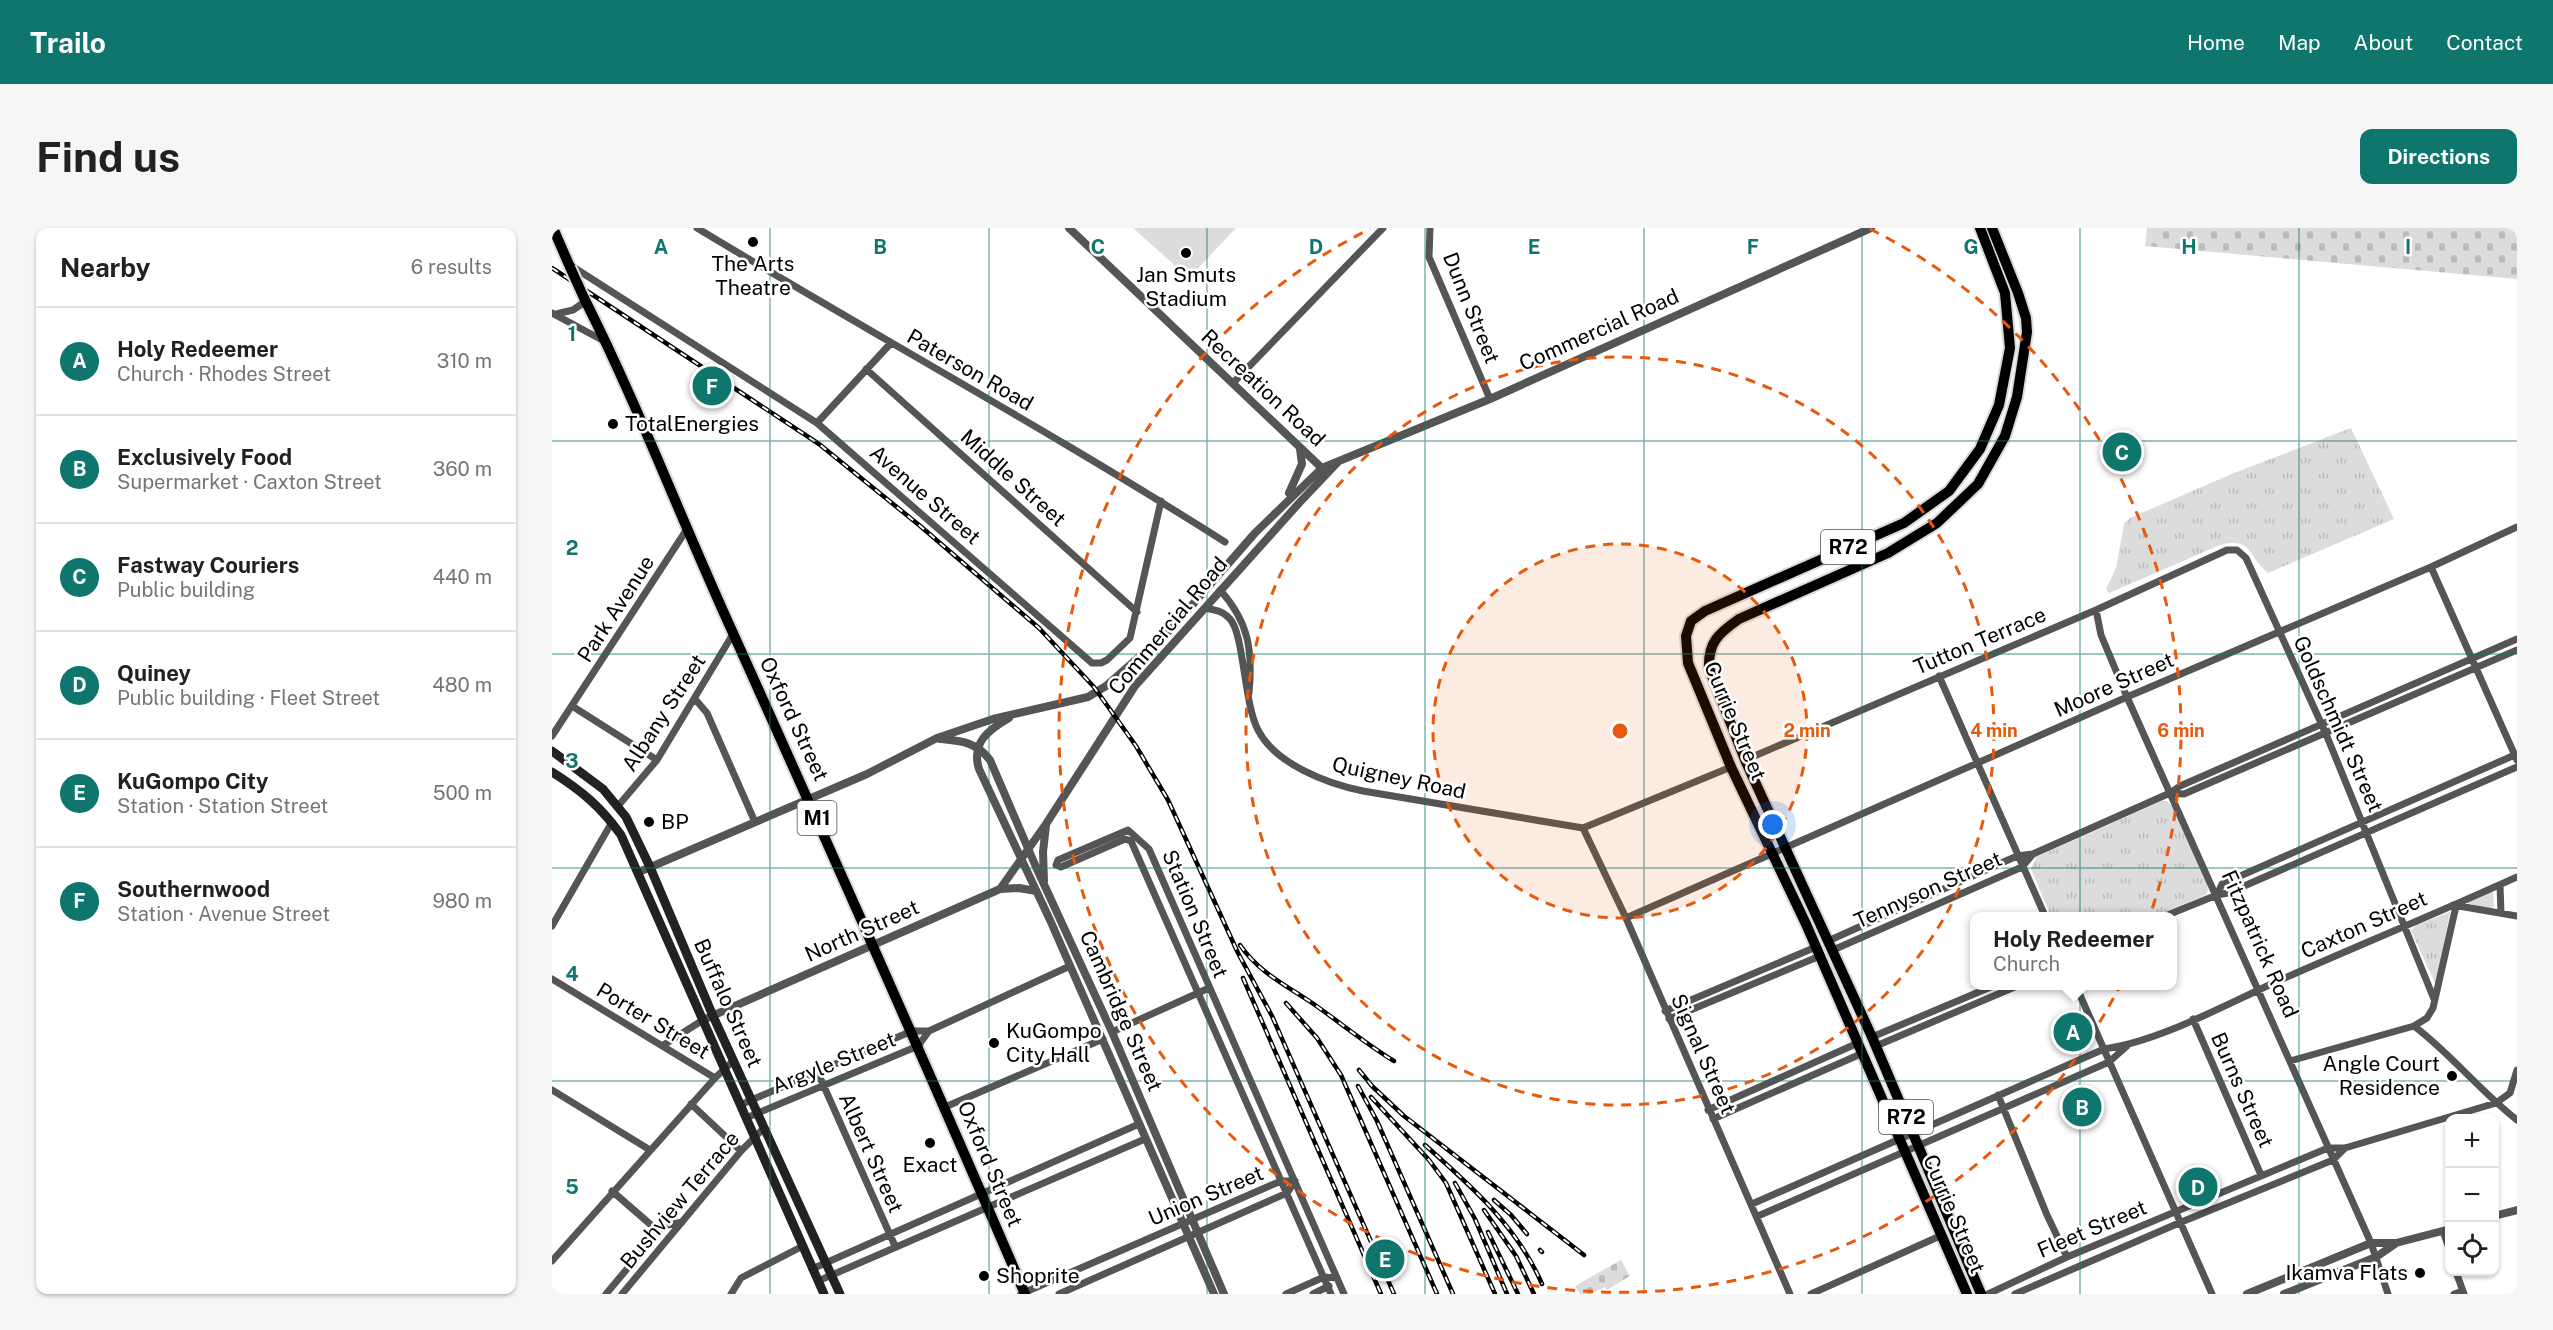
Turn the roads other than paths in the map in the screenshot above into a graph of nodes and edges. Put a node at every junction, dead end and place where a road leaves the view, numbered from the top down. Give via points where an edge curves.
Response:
1 (553, 228) edge
2 (698, 228) edge
3 (1069, 228) edge
4 (1383, 228) edge
5 (1430, 228) edge
6 (1871, 228) edge
7 (1980, 228) edge
8 (1992, 228) edge
9 (569, 265) junction
10 (585, 300) junction
11 (553, 314) edge
12 (607, 342) junction
13 (891, 343) junction
14 (866, 369) junction
15 (1233, 383) junction
16 (1490, 399) junction
17 (817, 423) junction
18 (1300, 449) junction
19 (1325, 471) junction
20 (1161, 501) junction
21 (1282, 504) junction
22 (2517, 527) edge
23 (687, 529) junction
24 (1225, 542) dead end
25 (2227, 550) joint
26 (2431, 567) junction
27 (1220, 590) junction
28 (1205, 608) junction
29 (2096, 610) junction
30 (1137, 612) junction
31 (2278, 631) junction
32 (733, 634) junction
33 (2517, 639) edge
34 (2517, 650) edge
35 (2471, 658) junction
36 (2476, 668) junction
37 (1938, 676) junction
38 (2127, 697) junction
39 (694, 699) junction
40 (1249, 699) junction
41 (572, 706) junction
42 (1015, 715) junction
43 (2322, 724) junction
44 (2326, 734) junction
45 (552, 736) edge
46 (937, 738) junction
47 (978, 747) junction
48 (552, 751) edge
49 (2516, 756) edge
50 (657, 760) junction
51 (1745, 760) junction
52 (1977, 765) junction
53 (2517, 767) edge
54 (1731, 768) junction
55 (552, 772) edge
56 (2170, 793) junction
57 (809, 799) junction
58 (618, 806) junction
59 (2363, 821) junction
60 (612, 822) junction
61 (755, 822) junction
62 (1046, 824) junction
63 (1583, 828) junction
64 (2367, 833) junction
65 (1785, 847) junction
66 (1028, 849) junction
67 (1773, 852) junction
68 (2032, 854) junction
69 (2018, 856) junction
70 (1022, 858) junction
71 (650, 867) junction
72 (2022, 867) junction
73 (639, 872) junction
74 (2517, 877) edge
75 (2500, 885) junction
76 (1045, 886) junction
77 (1000, 889) junction
78 (1036, 891) junction
79 (2217, 895) junction
80 (2453, 905) junction
81 (2043, 912) edge
82 (2175, 912) edge
83 (2501, 913) junction
84 (2517, 916) edge
85 (1626, 918) junction
86 (2404, 924) junction
87 (552, 926) edge
88 (873, 946) junction
89 (1831, 946) junction
90 (1818, 952) junction
91 (1070, 966) junction
92 (552, 980) edge
93 (1209, 988) junction
94 (1984, 990) edge
95 (2007, 990) edge
96 (2078, 990) edge
97 (2259, 990) junction
98 (1198, 993) junction
99 (2434, 999) junction
100 (1665, 1011) junction
101 (713, 1016) junction
102 (1669, 1019) junction
103 (2193, 1019) junction
104 (703, 1020) junction
105 (2414, 1026) junction
106 (912, 1031) junction
107 (929, 1031) junction
108 (1112, 1032) junction
109 (1102, 1039) junction
110 (1874, 1042) junction
111 (662, 1046) junction
112 (918, 1046) junction
113 (2127, 1046) junction
114 (1861, 1048) junction
115 (2104, 1049) junction
116 (733, 1061) junction
117 (2290, 1061) junction
118 (2109, 1062) junction
119 (724, 1069) junction
120 (2517, 1070) edge
121 (818, 1073) junction
122 (715, 1078) junction
123 (824, 1086) junction
124 (552, 1090) edge
125 (1998, 1095) junction
126 (752, 1099) junction
127 (2496, 1103) junction
128 (691, 1104) junction
129 (740, 1105) junction
130 (945, 1107) junction
131 (2004, 1109) junction
132 (1708, 1110) junction
133 (758, 1113) junction
134 (746, 1118) junction
135 (1713, 1119) junction
136 (2517, 1120) edge
137 (1139, 1124) junction
138 (764, 1128) junction
139 (1913, 1131) junction
140 (754, 1136) junction
141 (1899, 1137) junction
142 (1145, 1139) junction
143 (1919, 1146) junction
144 (2328, 1148) junction
145 (2345, 1148) junction
146 (650, 1150) junction
147 (741, 1151) junction
148 (1905, 1151) junction
149 (2333, 1160) junction
150 (2261, 1174) junction
151 (1281, 1181) junction
152 (1296, 1181) junction
153 (612, 1191) junction
154 (981, 1193) junction
155 (1287, 1193) junction
156 (1752, 1204) junction
157 (987, 1206) junction
158 (2517, 1210) edge
159 (2174, 1212) junction
160 (2499, 1215) edge
161 (1758, 1216) junction
162 (1192, 1220) junction
163 (682, 1221) junction
164 (2179, 1222) junction
165 (1183, 1224) junction
166 (1315, 1225) junction
167 (1303, 1230) junction
168 (2445, 1230) edge
169 (658, 1231) junction
170 (1197, 1232) junction
171 (889, 1235) junction
172 (1188, 1236) junction
173 (1940, 1236) junction
174 (2371, 1243) junction
175 (2396, 1243) junction
176 (895, 1246) junction
177 (801, 1247) junction
178 (2067, 1257) junction
179 (2376, 1257) junction
180 (552, 1261) edge
181 (826, 1262) junction
182 (812, 1269) junction
183 (831, 1274) junction
184 (2458, 1276) edge
185 (1324, 1277) junction
186 (1337, 1278) junction
187 (818, 1281) junction
188 (1329, 1291) edge
189 (2464, 1292) edge
190 (606, 1294) edge
191 (622, 1294) edge
192 (731, 1294) edge
193 (824, 1294) edge
194 (840, 1294) edge
195 (1023, 1294) edge
196 (1059, 1294) edge
197 (1214, 1294) edge
198 (1224, 1294) edge
199 (1286, 1294) edge
200 (1313, 1294) edge
201 (1344, 1294) edge
202 (1790, 1294) edge
203 (1811, 1294) edge
204 (1967, 1294) edge
205 (1981, 1294) edge
206 (1988, 1294) edge
207 (2015, 1294) edge
208 (2212, 1294) edge
209 (2247, 1294) edge
210 (2284, 1294) edge
211 (2388, 1294) edge
212 (2454, 1294) edge

1 - 9 main road, Oxford Street / M1
2 - 13 street, Paterson Road
3 - 15 street, Recreation Road
4 - 15 street
5 - 16 street, Dunn Street via 1432,263
6 - 16 street, Commercial Road
7 - 54 main road, Currie Street / R72 via 2005,292 2010,348 1999,405 1980,449 1949,491 1904,522 1705,611 1691,621 1686,636 1688,663
8 - 51 main road, Currie Street / R72 via 2026,318 2017,398 2005,436 1978,484 1937,523 1888,553 1739,619 1720,633 1709,653 1709,668
9 - 10 main road, Oxford Street / M1, bridge
9 - 17 street, Avenue Street
10 - 11 street via 573,310
10 - 12 main road, Oxford Street / M1
11 - 12 street
12 - 23 main road, Oxford Street / M1
13 - 14 street
13 - 20 street, Paterson Road
14 - 17 street
14 - 30 street, Middle Street
15 - 18 street, Recreation Road
16 - 19 street, Commercial Road via 1340,460
17 - 30 street, Avenue Street via 1092,663 1107,660 1123,647 1130,638
18 - 19 street, Recreation Road
18 - 21 street via 1300,471
19 - 21 street, Commercial Road
19 - 27 street, Commercial Road
20 - 24 street, Paterson Road
20 - 30 street, Avenue Street
21 - 42 street, Commercial Road via 1172,628 1106,686 1088,696
22 - 26 street, Moore Street
23 - 32 main road, Oxford Street / M1
23 - 41 street, Park Avenue
25 - 29 street, Tutton Terrace
25 - 31 street, Goldschmidt Street via 2237,550 2246,558
26 - 31 street, Moore Street
26 - 35 street
27 - 28 street, Commercial Road
27 - 40 street, Quigney Road via 1244,623 1251,664
28 - 40 street, Quigney Road via 1232,620
28 - 62 street, Commercial Road via 1135,686
29 - 37 street, Tutton Terrace
29 - 38 street, Fitzpatrick Road via 2099,630
31 - 38 street, Moore Street
31 - 43 street, Goldschmidt Street
32 - 39 street, Albany Street
32 - 57 main road, Oxford Street / M1
33 - 35 street, Tennyson Street
34 - 36 street, Tennyson Street
35 - 36 street
35 - 43 street, Tennyson Street
36 - 44 street, Tennyson Street
36 - 49 street
37 - 51 street, Tutton Terrace
37 - 52 street
38 - 52 street, Moore Street
38 - 56 street, Fitzpatrick Road
39 - 50 street, Albany Street
39 - 61 street via 707,713
40 - 63 street, Quigney Road via 1258,732 1276,752 1331,783
41 - 45 street, Park Avenue
41 - 50 street
42 - 46 street
42 - 47 street via 987,732
43 - 44 street, Goldschmidt Street
43 - 56 street, Tennyson Street
44 - 56 street, Tennyson Street via 2184,794
44 - 59 street, Goldschmidt Street
46 - 47 street
46 - 57 street
47 - 66 street, Cambridge Street via 990,760
47 - 70 street, Cambridge Street via 979,769
48 - 58 main road, Buffalo Street via 603,789
49 - 59 street
50 - 58 street, Albany Street
51 - 65 main road, Currie Street / R72
52 - 65 street, Moore Street
52 - 69 street
53 - 64 street
54 - 63 street
54 - 67 main road, Currie Street / R72
55 - 60 main road, Buffalo Street via 591,799
56 - 68 street, Tennyson Street
56 - 79 street, Fitzpatrick Road
57 - 61 street
57 - 88 main road, Oxford Street / M1
58 - 71 main road, Buffalo Street
59 - 64 street, Goldschmidt Street
59 - 79 street via 2222,884
60 - 73 main road, Buffalo Street
60 - 87 street
61 - 71 street
62 - 66 street, Commercial Road
62 - 76 street
63 - 85 street, Signal Street
64 - 79 street
64 - 86 street, Goldschmidt Street
65 - 67 street, Moore Street
65 - 89 main road, Currie Street / R72
66 - 70 street, Commercial Road
66 - 76 street, Cambridge Street
67 - 85 street, Moore Street
67 - 90 main road, Currie Street / R72
68 - 69 street, Tennyson Street
68 - 72 street, Tennyson Street
69 - 72 street
69 - 89 street, Tennyson Street
70 - 77 street
70 - 78 street, Cambridge Street
71 - 73 street
71 - 101 main road, Buffalo Street
72 - 81 street
72 - 89 street, Tennyson Street
73 - 104 main road, Buffalo Street
74 - 75 street, Caxton Street
75 - 80 street, Caxton Street
75 - 83 street
76 - 108 street, Cambridge Street
77 - 78 street
77 - 88 street, North Street
78 - 91 street, Cambridge Street
79 - 82 street
79 - 97 street, Fitzpatrick Road
80 - 83 street
80 - 86 street, Caxton Street
80 - 99 street
83 - 84 street
85 - 100 street, Signal Street
86 - 97 street, Caxton Street
86 - 99 street, Goldschmidt Street
88 - 101 street, North Street
88 - 106 main road, Oxford Street / M1
89 - 110 main road, Currie Street / R72
90 - 100 street
90 - 102 street
90 - 114 main road, Currie Street / R72
91 - 107 street, Argyle Street
91 - 109 street, Cambridge Street
92 - 111 street, Porter Street
93 - 98 street
93 - 98 street, Station Street via 1151,852 1133,832 1126,830 1056,861 1057,867 1061,867 1130,839
93 - 152 street, Station Street
94 - 110 street
95 - 110 street
96 - 115 street
97 - 103 street, Caxton Street
97 - 117 street, Fitzpatrick Road
98 - 108 street
98 - 151 street, Station Street
99 - 105 street via 2427,1018
100 - 102 street, Signal Street
101 - 104 street, North Street
101 - 116 main road, Buffalo Street
102 - 132 street, Signal Street
103 - 113 street, Caxton Street
103 - 150 street, Burns Street
104 - 111 street
104 - 119 main road, Buffalo Street
105 - 117 street
105 - 127 street
106 - 107 street, Argyle Street
106 - 112 main road, Oxford Street / M1
106 - 121 street, Argyle Street
107 - 112 street, Argyle Street
108 - 162 street, Cambridge Street
109 - 130 street
109 - 137 street, Cambridge Street
110 - 139 main road, Currie Street / R72
111 - 122 street, Porter Street
112 - 123 street, Argyle Street
112 - 130 main road, Oxford Street / M1
113 - 115 street, Caxton Street
113 - 118 street, Caxton Street
114 - 132 street
114 - 135 street
114 - 141 main road, Currie Street / R72
115 - 118 street
115 - 125 street, Caxton Street
116 - 119 street, Porter Street
116 - 126 main road, Buffalo Street
117 - 144 street, Fitzpatrick Road
118 - 131 street, Caxton Street
118 - 159 street
119 - 122 street, Porter Street
119 - 129 main road, Buffalo Street
120 - 127 street via 2510,1093
121 - 123 street, Albert Street
121 - 126 street, Argyle Street
122 - 128 street
123 - 133 street, Argyle Street
123 - 171 street, Albert Street
124 - 146 street
125 - 131 street
125 - 139 street, Caxton Street
126 - 129 street, Argyle Street
126 - 133 main road, Buffalo Street
127 - 136 street
127 - 145 street, Fleet Street
128 - 146 street
128 - 147 street
129 - 134 main road, Buffalo Street
130 - 154 main road, Oxford Street / M1
131 - 143 street, Caxton Street
131 - 178 street
132 - 135 street, Signal Street
133 - 134 street, Argyle Street
133 - 138 main road, Buffalo Street
134 - 140 main road, Buffalo Street
135 - 156 street, Signal Street
137 - 142 street, Cambridge Street
137 - 154 street
138 - 140 street, Bushview Terrace
138 - 181 main road, Buffalo Street
139 - 141 street, Caxton Street
139 - 143 main road, Currie Street / R72
140 - 147 street, Bushview Terrace
140 - 177 main road, Buffalo Street
141 - 148 main road, Currie Street / R72
141 - 156 street, Caxton Street
142 - 157 street
142 - 165 street, Cambridge Street
143 - 148 street, Caxton Street
143 - 205 main road, Currie Street / R72
144 - 145 street, Fleet Street
144 - 149 street, Fitzpatrick Road
144 - 150 street, Fleet Street
145 - 149 street, Fleet Street
146 - 153 street
147 - 163 street, Bushview Terrace
148 - 161 street, Caxton Street
148 - 173 main road, Currie Street / R72
149 - 164 street, Fleet Street
149 - 174 street, Fitzpatrick Road
150 - 159 street, Fleet Street
151 - 152 street, Union Street
151 - 155 street, Station Street
151 - 162 street, Union Street
152 - 155 street, Union Street
152 - 166 street, Station Street
153 - 169 street
153 - 180 street
154 - 157 main road, Oxford Street / M1
154 - 171 street
155 - 167 street, Station Street
155 - 170 street, Union Street
156 - 161 street, Signal Street
157 - 176 street
157 - 195 main road, Oxford Street / M1
158 - 160 street
159 - 164 street
159 - 178 street, Fleet Street
161 - 202 street, Signal Street
162 - 165 street, Union Street
162 - 170 street, Cambridge Street
163 - 169 street
163 - 191 street, Bushview Terrace
164 - 207 street, Fleet Street
164 - 208 street
165 - 172 street, Cambridge Street
165 - 195 street, Union Street
166 - 167 street
166 - 186 street, Station Street
167 - 185 street, Station Street
168 - 175 street
169 - 190 street
170 - 172 street, Union Street
170 - 198 street, Cambridge Street
171 - 176 street, Albert Street
171 - 181 street
172 - 196 street, Union Street
172 - 197 street, Cambridge Street
173 - 203 street
173 - 204 main road, Currie Street / R72
174 - 175 street
174 - 179 street, Fitzpatrick Road
174 - 209 street
175 - 179 street
176 - 183 street
177 - 182 main road, Buffalo Street
177 - 192 street via 741,1278
178 - 206 street, Fleet Street
179 - 210 street
179 - 211 street, Fitzpatrick Road
181 - 182 street
181 - 183 main road, Buffalo Street
182 - 187 main road, Buffalo Street
183 - 187 street
183 - 194 main road, Buffalo Street
184 - 189 street
185 - 186 street
185 - 188 street, Station Street
185 - 199 street
186 - 188 street
186 - 201 street, Station Street
187 - 193 main road, Buffalo Street
188 - 200 street
189 - 212 street

